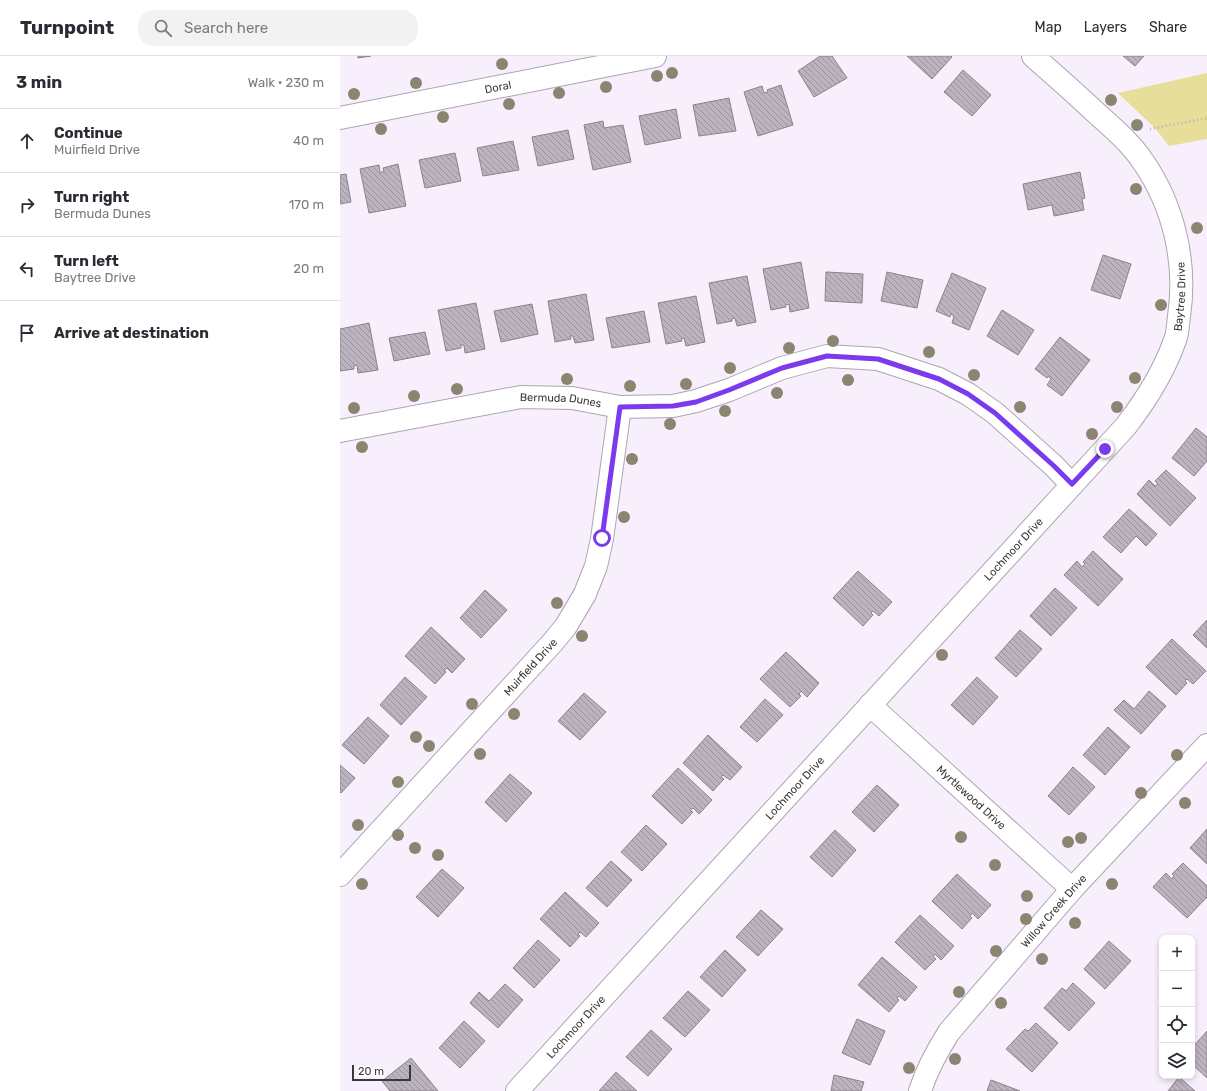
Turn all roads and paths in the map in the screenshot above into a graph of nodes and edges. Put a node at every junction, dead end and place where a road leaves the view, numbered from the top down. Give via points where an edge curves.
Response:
1 (656, 56) edge
2 (1033, 56) edge
3 (340, 118) edge
4 (1207, 118) edge
5 (1150, 129) dead end
6 (620, 407) junction
7 (340, 432) edge
8 (1072, 484) junction
9 (870, 705) junction
10 (1207, 745) edge
11 (340, 875) edge
12 (1072, 889) junction
13 (517, 1091) edge
14 (920, 1091) edge

1 - 3 street, Doral
2 - 8 street, Baytree Drive via 1118,132 1144,162 1172,221 1180,251 1182,281 1176,339 1162,373 1126,426
4 - 5 path
6 - 7 street, Bermuda Dunes via 572,398 521,397
6 - 8 street, Bermuda Dunes via 673,406 696,402 782,368 827,356 878,359 939,379 968,394 995,413
6 - 11 street, Muirfield Drive via 596,566 566,626
8 - 9 street, Lochmoor Drive
9 - 12 street, Myrtlewood Drive
9 - 13 street, Lochmoor Drive
10 - 12 street, Willow Creek Drive
12 - 14 street, Willow Creek Drive via 949,1032 935,1054

